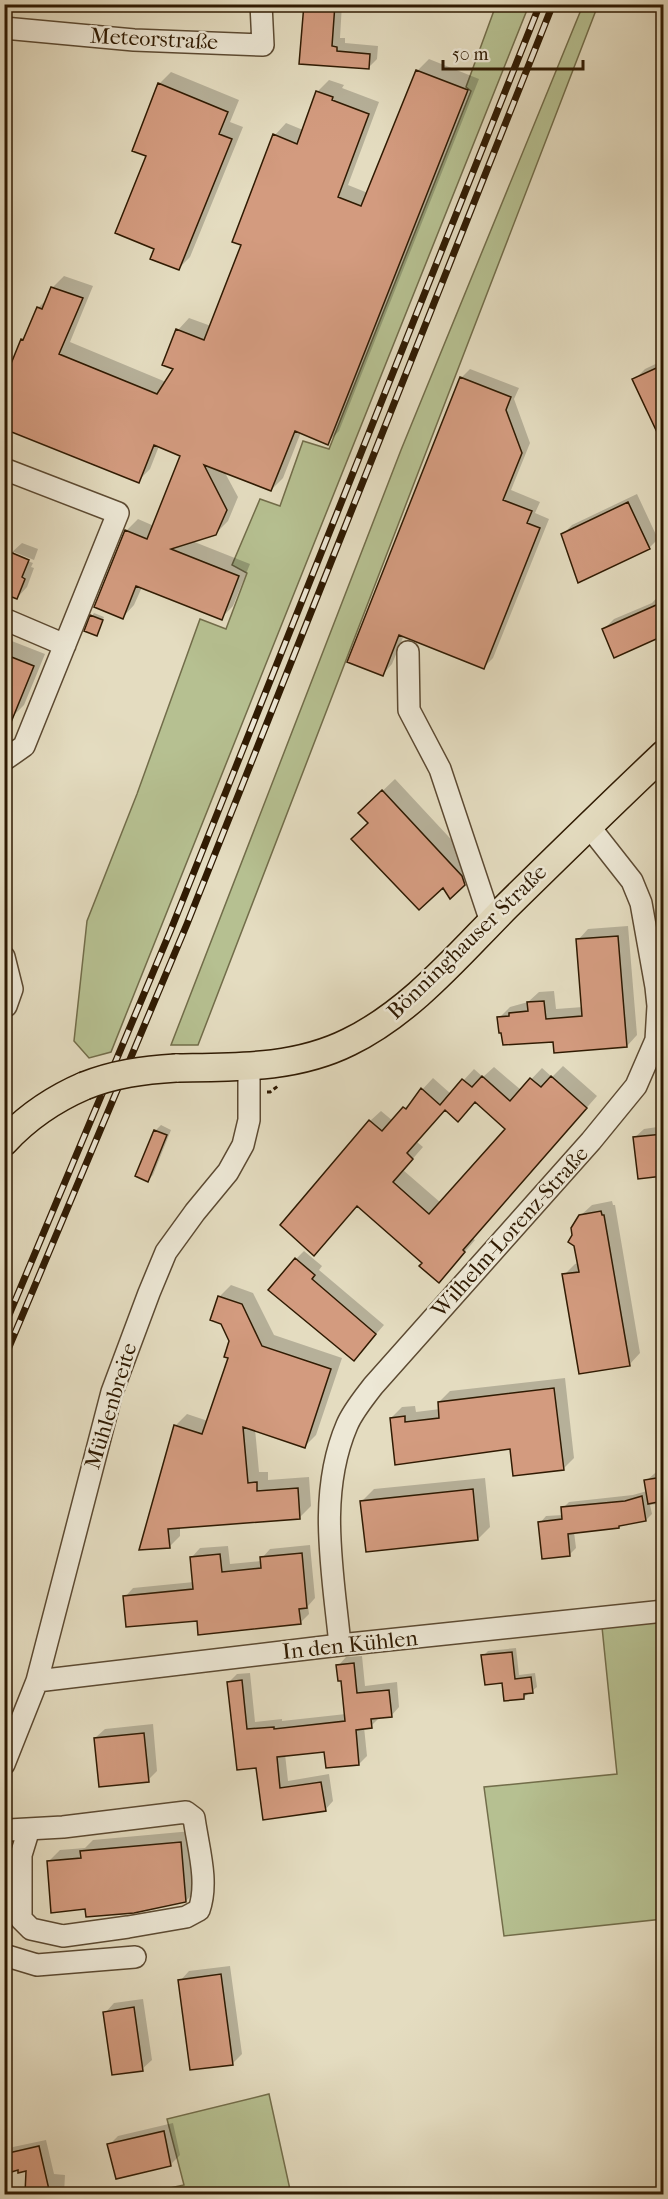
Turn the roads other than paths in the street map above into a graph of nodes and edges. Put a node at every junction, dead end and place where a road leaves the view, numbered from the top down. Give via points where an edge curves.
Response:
1 (261, 4) edge
2 (4, 28) edge
3 (4, 469) edge
4 (4, 619) edge
5 (65, 645) junction
6 (408, 652) dead end
7 (663, 754) edge
8 (4, 760) edge
9 (588, 825) junction
10 (491, 922) junction
11 (4, 957) edge
12 (5, 1007) edge
13 (659, 1041) edge
14 (249, 1067) junction
15 (4, 1142) edge
16 (663, 1611) edge
17 (340, 1645) junction
18 (37, 1681) junction
19 (4, 1764) edge
20 (4, 1828) edge
21 (29, 1829) junction
22 (4, 1955) edge
23 (135, 1957) dead end

1 - 2 street, Meteorstraße via 262,45 134,40
3 - 5 street via 118,513
4 - 5 street
5 - 8 street via 24,746
6 - 10 street via 410,710 440,769
7 - 9 main road, Bönninghauser Straße
9 - 10 main road, Bönninghauser Straße
9 - 13 street, Wilhelm-Lorenz-Straße via 632,882 641,903 656,987
10 - 14 main road, Bönninghauser Straße via 433,980 381,1024 318,1054
11 - 12 street via 12,989
13 - 17 street, Wilhelm-Lorenz-Straße via 636,1086 591,1142 373,1386 348,1423 335,1461 329,1498
14 - 15 main road, Bönninghauser Straße, bridge via 176,1068 106,1077 47,1105
14 - 18 street, Mühlenbreite via 249,1120 243,1145 228,1172 166,1252 112,1392
16 - 17 street, In den Kühlen
17 - 18 street, In den Kühlen
18 - 19 street, Mühlenbreite
20 - 21 street
21 - 21 street via 186,1812 194,1818 200,1858 203,1898 199,1910 186,1917 63,1936 31,1929 21,1919 21,1855
22 - 23 street via 37,1965

